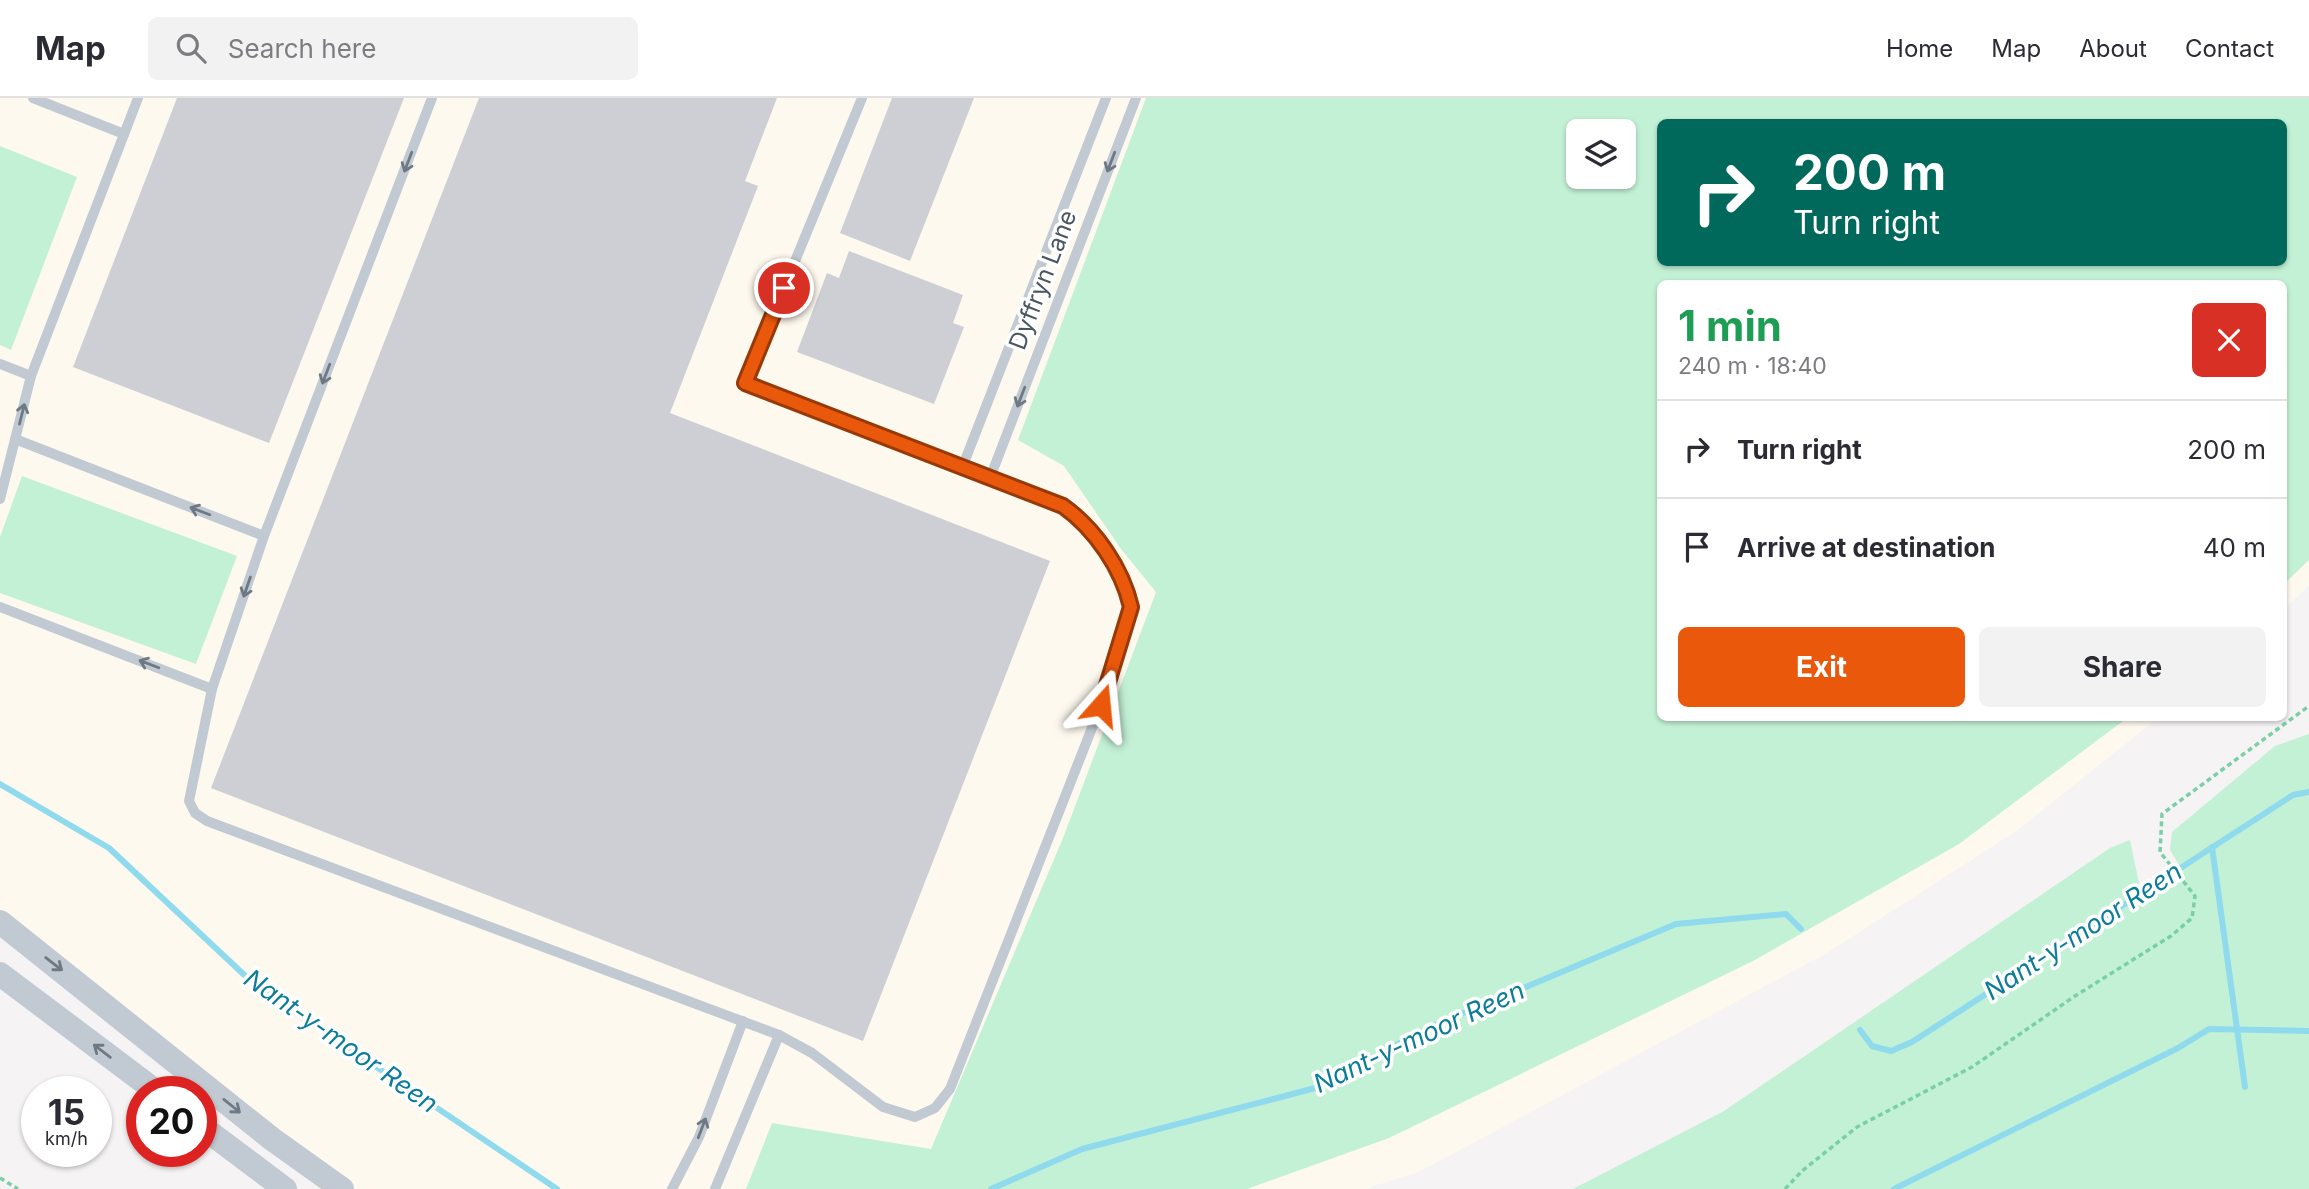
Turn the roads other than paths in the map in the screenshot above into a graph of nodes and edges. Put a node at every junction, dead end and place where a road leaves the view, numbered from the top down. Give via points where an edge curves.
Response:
1 (33, 98) edge
2 (138, 98) edge
3 (432, 98) edge
4 (862, 98) edge
5 (1106, 98) edge
6 (1136, 98) edge
7 (124, 134) junction
8 (0, 364) edge
9 (31, 376) junction
10 (15, 439) junction
11 (962, 468) junction
12 (990, 478) junction
13 (0, 499) edge
14 (264, 536) junction
15 (0, 607) edge
16 (212, 689) junction
17 (0, 922) edge
18 (0, 974) edge
19 (743, 1021) junction
20 (779, 1035) junction
21 (136, 1076) edge
22 (217, 1137) edge
23 (285, 1189) edge
24 (342, 1189) edge
25 (672, 1189) edge
26 (715, 1189) edge

1 - 7 lane
2 - 7 lane
3 -> 14 lane
4 - 11 lane via 745,383
5 - 11 lane, Dyffryn Lane
6 -> 12 lane, Dyffryn Lane
7 - 9 lane
8 - 9 lane
10 -> 9 lane
10 - 13 lane
14 -> 10 lane
11 - 12 lane
12 - 20 lane via 1063,506 1081,519 1097,536 1128,596 1129,618 1101,705 950,1089 935,1108 915,1117 883,1107 812,1053
14 -> 16 lane
16 -> 15 lane
16 - 19 lane via 189,801 206,821
17 -> 24 street via 272,1139
21 -> 18 street
19 - 20 lane
25 -> 19 lane via 699,1137
20 - 26 lane
22 - 23 street

